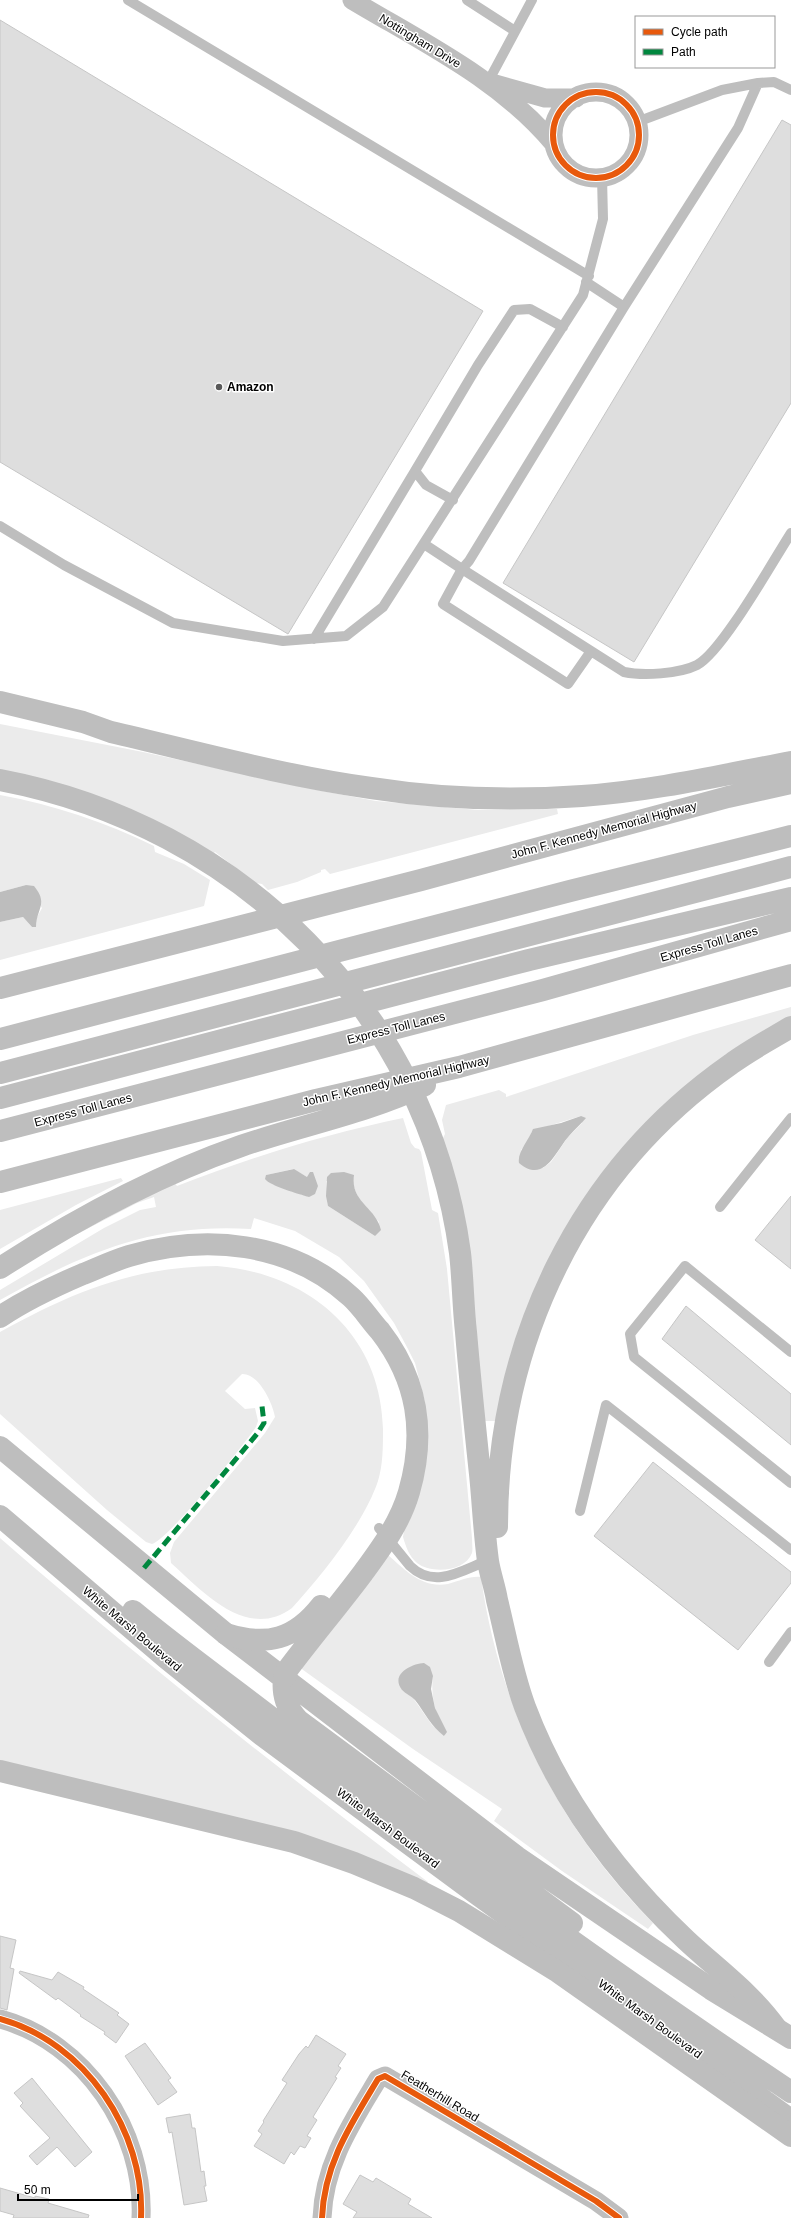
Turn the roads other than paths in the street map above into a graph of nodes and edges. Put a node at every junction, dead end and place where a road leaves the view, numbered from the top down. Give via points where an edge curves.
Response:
1 (128, 0) edge
2 (352, 0) edge
3 (467, 0) edge
4 (532, 0) edge
5 (515, 30) junction
6 (488, 82) junction
7 (758, 83) junction
8 (791, 90) edge
9 (576, 98) junction
10 (637, 122) junction
11 (554, 144) junction
12 (602, 177) junction
13 (587, 279) junction
14 (624, 307) junction
15 (563, 327) junction
16 (415, 471) junction
17 (452, 500) junction
18 (0, 526) edge
19 (791, 533) edge
20 (424, 544) junction
21 (462, 568) junction
22 (314, 639) junction
23 (591, 650) junction
24 (0, 702) edge
25 (0, 715) edge
26 (111, 732) junction
27 (791, 762) edge
28 (0, 780) edge
29 (791, 783) edge
30 (791, 836) edge
31 (791, 867) edge
32 (791, 898) edge
33 (791, 920) edge
34 (791, 975) edge
35 (0, 988) edge
36 (791, 1027) edge
37 (0, 1039) edge
38 (460, 1067) junction
39 (0, 1073) edge
40 (0, 1098) edge
41 (791, 1118) edge
42 (0, 1131) edge
43 (0, 1182) edge
44 (720, 1207) dead end
45 (0, 1268) edge
46 (0, 1317) edge
47 (791, 1352) edge
48 (0, 1447) edge
49 (791, 1483) edge
50 (0, 1499) edge
51 (580, 1511) dead end
52 (0, 1516) edge
53 (384, 1533) junction
54 (791, 1550) edge
55 (493, 1558) junction
56 (791, 1632) edge
57 (226, 1634) junction
58 (769, 1662) dead end
59 (284, 1678) junction
60 (0, 1771) edge
61 (0, 2019) edge
62 (784, 2033) edge
63 (791, 2089) edge
64 (791, 2092) edge
65 (791, 2120) edge
66 (791, 2136) edge
67 (141, 2218) edge
68 (322, 2218) edge
69 (620, 2218) edge

1 - 13 lane
2 - 6 street, Nottingham Drive
3 - 5 lane
4 - 5 lane
5 - 6 lane
6 - 9 street, Nottingham Drive via 545,98
6 - 11 street, Nottingham Drive via 541,128
7 - 8 lane via 774,82
7 - 10 lane via 722,90
7 - 14 lane via 738,128
9 - 10 street, Nottingham Drive via 589,93 604,93 617,98 628,107
9 - 11 street, Nottingham Drive via 565,106 557,117
10 - 12 street, Nottingham Drive via 638,147 632,160 622,170
11 - 12 street, Nottingham Drive via 559,157 568,168 581,176
12 - 13 lane via 603,219
13 - 14 lane
13 - 15 lane via 584,295
14 - 21 lane
15 - 16 lane via 530,309 514,310
15 - 17 lane
16 - 17 lane via 426,485
16 - 22 lane
17 - 20 lane
18 - 22 lane via 64,565 173,622 283,641
19 - 23 lane via 715,649 697,665 638,674 624,672
20 - 21 lane
20 - 22 lane via 383,607 346,636
21 - 23 lane
21 - 23 lane via 443,604 568,684
24 - 26 highway via 83,722
25 - 26 highway
26 - 27 highway via 345,784 426,795 480,798 604,794
28 - 55 highway via 40,788 90,803 154,830 213,864 258,896 285,920 345,984 372,1022 404,1076 424,1117 449,1198 460,1257 466,1336
29 - 35 highway, John F. Kennedy Memorial Highway via 728,797 421,880
30 - 37 highway
31 - 39 highway
32 - 40 highway via 536,958
33 - 42 highway, Express Toll Lanes via 543,990
34 - 38 highway, John F. Kennedy Memorial Highway
36 - 55 highway via 731,1063 666,1118 616,1171 572,1236 532,1322 510,1396 500,1468
38 - 43 highway, John F. Kennedy Memorial Highway via 316,1100
38 - 45 highway via 388,1102 281,1133 188,1166 79,1219
41 - 44 lane
46 - 53 highway via 55,1287 128,1256 171,1247 219,1245 260,1248 305,1265 351,1297 388,1342 404,1368 410,1385 416,1412 418,1452 401,1516
47 - 49 lane via 685,1266 630,1334 634,1357
48 - 57 highway
50 - 64 highway via 137,1615 367,1792 664,2006
51 - 54 lane via 606,1404
52 - 65 highway, White Marsh Boulevard via 166,1658 263,1736 474,1892
53 - 55 lane via 416,1571 430,1578 449,1577
53 - 57 highway via 370,1543 299,1629 288,1635 264,1640 240,1639
53 - 59 highway
55 - 62 highway via 498,1600 523,1701 547,1758 578,1813 603,1849 647,1900 684,1939 761,2006
56 - 58 lane
57 - 59 highway
59 - 62 highway via 517,1857 711,1989
59 - 63 highway via 286,1702 298,1720 741,2049
60 - 66 highway via 294,1842 414,1888 466,1914 552,1968
61 - 67 street via 30,2029 62,2051 78,2064 105,2096 126,2130 132,2150 140,2193
68 - 69 street, Featherhill Road via 325,2184 340,2144 378,2079 385,2076 596,2201

